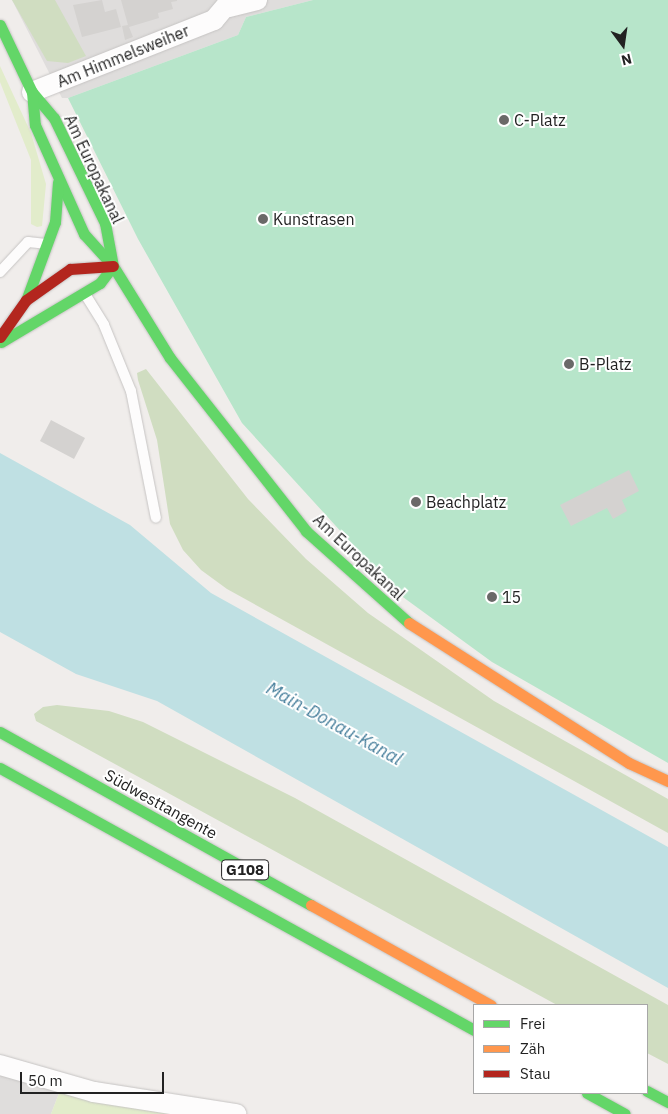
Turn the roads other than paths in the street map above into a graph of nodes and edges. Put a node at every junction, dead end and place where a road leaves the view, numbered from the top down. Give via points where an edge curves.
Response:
1 (257, 0) edge
2 (225, 9) edge
3 (0, 25) edge
4 (32, 92) junction
5 (58, 181) junction
6 (48, 244) junction
7 (113, 266) junction
8 (0, 272) edge
9 (85, 293) junction
10 (26, 300) junction
11 (0, 337) edge
12 (0, 343) edge
13 (156, 518) dead end
14 (0, 732) edge
15 (0, 768) edge
16 (668, 781) edge
17 (489, 1004) edge
18 (473, 1029) edge
19 (0, 1065) edge
20 (648, 1092) edge
21 (588, 1094) edge
22 (668, 1102) edge
23 (236, 1114) edge
24 (625, 1114) edge

1 - 2 street, Am Himmelsweiher
2 - 4 street, Am Himmelsweiher
3 - 4 main road, Am Europakanal
4 - 5 main road, Am Europakanal via 35,125
4 - 7 main road, Am Europakanal via 54,118 105,223
5 - 6 main road via 55,222
5 - 7 main road, Am Europakanal via 84,234
6 - 8 lane via 28,242
6 - 10 main road
7 - 9 main road via 100,283
7 - 10 main road via 70,269
7 - 16 main road, Am Europakanal via 170,358 221,427 319,544 394,612 475,668 604,748
9 - 12 main road
9 - 13 lane via 104,325 131,391
10 - 11 main road
14 - 17 main road, Südwesttangente / G108
15 - 18 main road, G108
19 - 23 street via 94,1092
20 - 22 main road
21 - 24 main road

